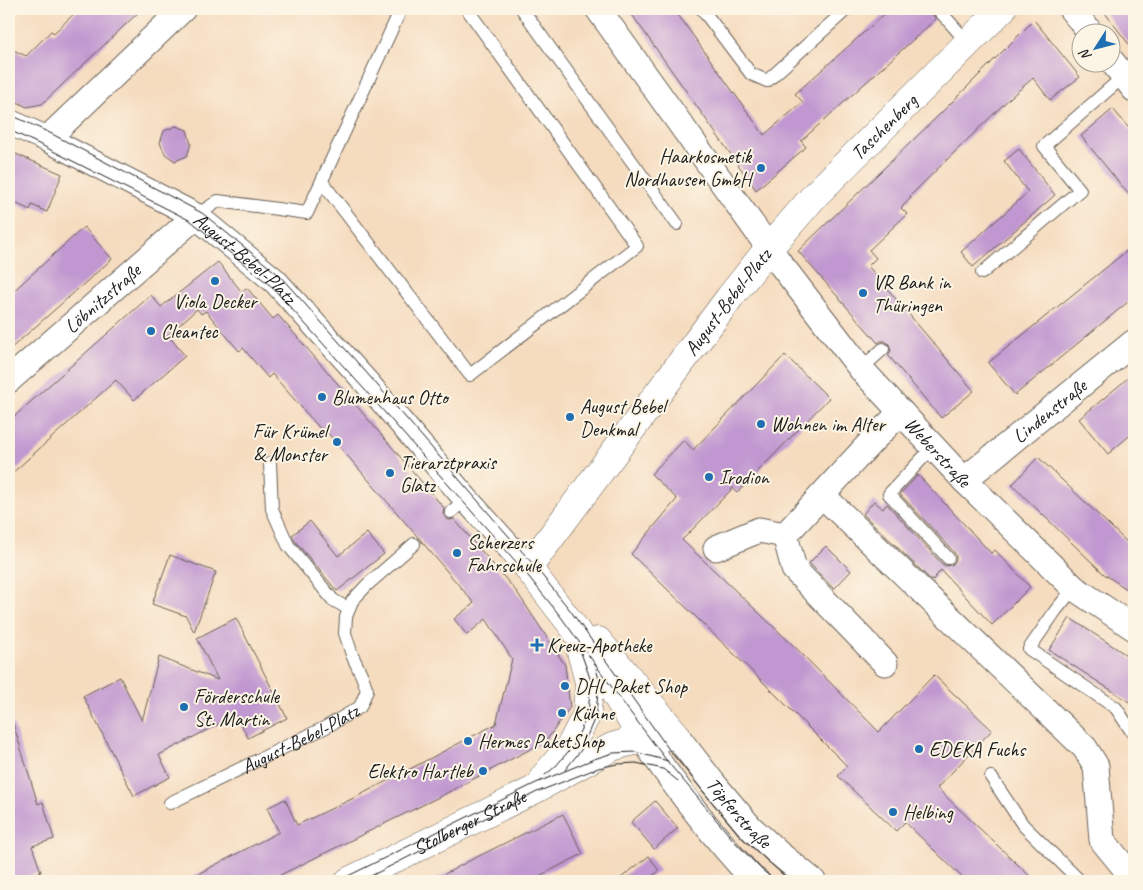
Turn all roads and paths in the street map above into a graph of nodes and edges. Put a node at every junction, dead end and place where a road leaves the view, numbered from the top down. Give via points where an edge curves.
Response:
1 (184, 9) edge
2 (401, 9) edge
3 (466, 9) edge
4 (522, 9) edge
5 (598, 9) edge
6 (702, 9) edge
7 (847, 9) edge
8 (938, 9) edge
9 (1002, 9) edge
10 (1071, 9) edge
11 (1082, 22) edge
12 (968, 43) junction
13 (1123, 75) edge
14 (9, 122) edge
15 (47, 139) junction
16 (322, 182) junction
17 (196, 216) junction
18 (677, 224) dead end
19 (769, 248) junction
20 (982, 273) dead end
21 (1134, 342) edge
22 (883, 349) dead end
23 (861, 369) junction
24 (9, 380) edge
25 (901, 412) junction
26 (933, 446) junction
27 (270, 463) dead end
28 (964, 480) junction
29 (822, 494) junction
30 (785, 535) junction
31 (414, 544) dead end
32 (716, 548) dead end
33 (948, 558) dead end
34 (528, 568) junction
35 (1074, 588) junction
36 (349, 609) junction
37 (1134, 628) edge
38 (575, 630) junction
39 (885, 662) dead end
40 (676, 735) junction
41 (1134, 735) edge
42 (643, 739) junction
43 (991, 777) dead end
44 (534, 790) junction
45 (170, 803) dead end
46 (1134, 879) edge
47 (753, 880) edge
48 (349, 881) edge
49 (813, 881) edge
50 (1080, 881) edge

1 - 15 street
2 - 16 lane
3 - 16 lane via 637,246 470,375
4 - 18 lane
5 - 19 street, August-Bebel-Platz
6 - 7 lane via 750,74 767,81
8 - 12 lane
9 - 12 main road, Taschenberg
10 - 11 street
12 - 19 main road, Taschenberg via 816,194
13 - 20 lane via 1044,146 1080,190
14 - 15 street, August-Bebel-Platz
15 - 17 street, August-Bebel-Platz
16 - 17 lane via 307,213 218,201
17 - 24 street, Löbnitzstraße
17 - 34 street, August-Bebel-Platz via 274,281 367,383 459,506
19 - 23 street, Weberstraße
19 - 34 main road, August-Bebel-Platz
21 - 28 street, Lindenstraße
22 - 23 lane
23 - 25 street, Weberstraße
25 - 26 street, Weberstraße
25 - 29 street
26 - 28 street, Weberstraße
26 - 33 lane via 889,494
27 - 36 lane via 272,509 288,545 333,600
28 - 35 street, Weberstraße
29 - 30 street
29 - 46 street via 1084,748 1096,766 1102,840
30 - 32 street via 759,530
30 - 39 street via 794,569
31 - 36 lane, August-Bebel-Platz via 367,585
34 - 38 main road, August-Bebel-Platz
35 - 37 street, Weberstraße
35 - 41 lane via 1029,649 1116,708
36 - 45 lane, August-Bebel-Platz via 345,633 367,690 360,707 326,727
38 - 40 main road, August-Bebel-Platz via 600,642
38 - 42 main road, August-Bebel-Platz
38 - 44 main road, Stolberger Straße via 589,682 587,714 571,745
40 - 42 main road, Stolberger Straße
40 - 49 street, Töpferstraße via 750,827
42 - 44 main road, Stolberger Straße via 612,747
42 - 47 street, Töpferstraße via 690,806
43 - 50 lane via 1023,825
44 - 48 main road, Stolberger Straße

